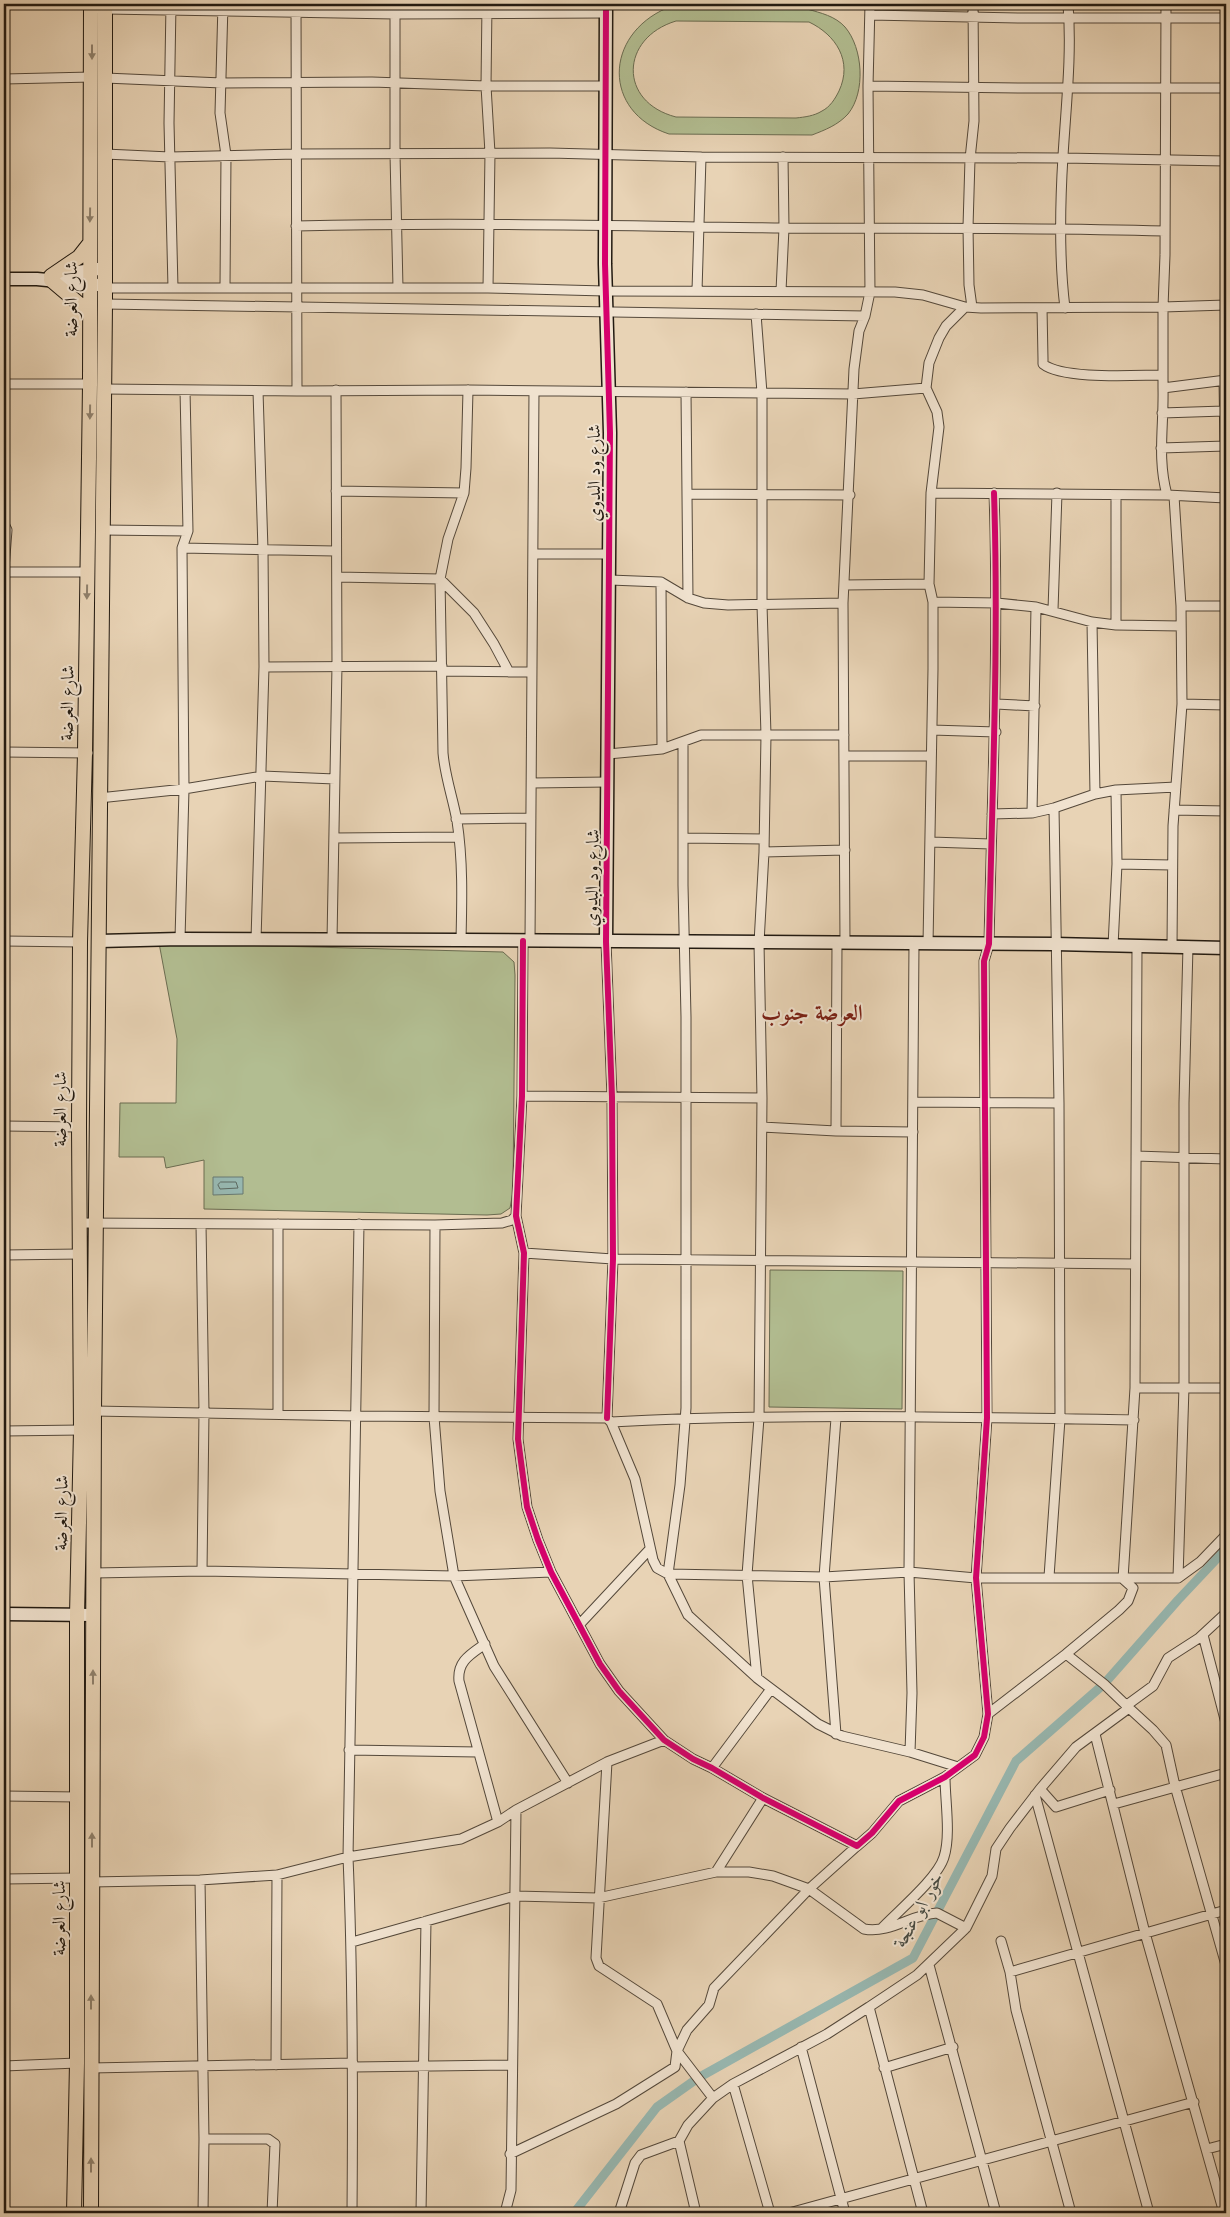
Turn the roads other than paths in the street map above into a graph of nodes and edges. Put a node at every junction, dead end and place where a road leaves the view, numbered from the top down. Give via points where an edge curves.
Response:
1 (395, 4) edge
2 (870, 4) edge
3 (973, 4) edge
4 (1068, 4) edge
5 (1166, 4) edge
6 (100, 5) edge
7 (172, 7) edge
8 (223, 7) edge
9 (296, 8) edge
10 (488, 8) edge
11 (606, 9) edge
12 (395, 14) junction
13 (870, 15) junction
14 (974, 17) junction
15 (1069, 17) junction
16 (1166, 18) junction
17 (1226, 18) edge
18 (98, 78) junction
19 (4, 79) edge
20 (170, 80) junction
21 (222, 82) junction
22 (296, 82) junction
23 (396, 83) junction
24 (486, 86) junction
25 (605, 86) junction
26 (868, 86) junction
27 (974, 87) junction
28 (1068, 88) junction
29 (1226, 88) edge
30 (1167, 89) junction
31 (490, 153) junction
32 (106, 154) junction
33 (296, 154) junction
34 (395, 154) junction
35 (604, 154) junction
36 (226, 156) junction
37 (170, 157) junction
38 (701, 157) junction
39 (783, 157) junction
40 (869, 158) junction
41 (970, 158) junction
42 (1063, 158) junction
43 (1166, 160) junction
44 (1226, 161) edge
45 (488, 223) junction
46 (397, 224) junction
47 (296, 226) junction
48 (604, 226) junction
49 (698, 226) junction
50 (968, 227) junction
51 (784, 228) junction
52 (870, 228) junction
53 (1062, 228) junction
54 (1165, 230) junction
55 (90, 243) junction
56 (105, 268) junction
57 (90, 269) junction
58 (4, 279) edge
59 (41, 279) junction
60 (90, 284) junction
61 (105, 286) junction
62 (225, 287) junction
63 (173, 288) junction
64 (298, 288) junction
65 (398, 288) junction
66 (488, 288) junction
67 (605, 291) junction
68 (697, 291) junction
69 (781, 292) junction
70 (870, 292) junction
71 (105, 304) junction
72 (1226, 305) edge
73 (969, 307) junction
74 (1163, 307) junction
75 (298, 308) junction
76 (1042, 308) junction
77 (1065, 308) junction
78 (90, 313) junction
79 (606, 313) junction
80 (756, 314) junction
81 (865, 316) junction
82 (1162, 374) junction
83 (1225, 380) edge
84 (4, 384) edge
85 (97, 387) junction
86 (926, 388) junction
87 (1163, 388) junction
88 (185, 390) junction
89 (336, 390) junction
90 (468, 390) junction
91 (258, 391) junction
92 (298, 391) junction
93 (534, 391) junction
94 (610, 391) junction
95 (686, 392) junction
96 (762, 393) junction
97 (853, 394) junction
98 (1224, 411) junction
99 (1162, 413) junction
100 (1225, 446) edge
101 (1161, 448) junction
102 (336, 491) junction
103 (464, 493) junction
104 (931, 493) junction
105 (994, 493) junction
106 (1057, 493) junction
107 (687, 494) junction
108 (761, 495) junction
109 (1116, 495) junction
110 (850, 496) junction
111 (1171, 496) junction
112 (1226, 498) edge
113 (4, 524) edge
114 (102, 530) junction
115 (188, 531) junction
116 (182, 548) junction
117 (263, 550) junction
118 (335, 551) junction
119 (534, 554) junction
120 (609, 554) junction
121 (4, 571) edge
122 (88, 572) junction
123 (337, 577) junction
124 (440, 579) junction
125 (610, 580) junction
126 (660, 582) junction
127 (844, 584) junction
128 (929, 584) junction
129 (688, 598) junction
130 (933, 602) junction
131 (844, 603) junction
132 (997, 603) junction
133 (762, 605) junction
134 (1180, 606) junction
135 (1226, 606) edge
136 (1036, 607) junction
137 (1054, 610) junction
138 (1092, 622) junction
139 (1116, 625) junction
140 (1181, 626) junction
141 (337, 665) junction
142 (264, 666) junction
143 (442, 668) junction
144 (509, 672) junction
145 (532, 672) junction
146 (996, 704) junction
147 (1182, 704) junction
148 (1226, 705) edge
149 (1035, 706) junction
150 (932, 730) junction
151 (996, 732) junction
152 (766, 735) junction
153 (844, 735) junction
154 (683, 742) junction
155 (662, 749) junction
156 (4, 752) edge
157 (85, 753) junction
158 (100, 753) junction
159 (608, 754) junction
160 (844, 756) junction
161 (931, 756) junction
162 (262, 776) junction
163 (335, 779) junction
164 (608, 782) junction
165 (532, 783) junction
166 (1176, 787) junction
167 (184, 789) junction
168 (1116, 790) junction
169 (1095, 794) junction
170 (100, 798) junction
171 (1054, 808) junction
172 (1174, 810) junction
173 (1226, 811) edge
174 (1032, 812) junction
175 (992, 814) junction
176 (456, 818) junction
177 (531, 818) junction
178 (334, 838) junction
179 (459, 838) junction
180 (684, 838) junction
181 (764, 839) junction
182 (931, 842) junction
183 (991, 844) junction
184 (845, 850) junction
185 (764, 852) junction
186 (1117, 864) junction
187 (1172, 865) junction
188 (180, 939) junction
189 (256, 940) junction
190 (332, 940) junction
191 (461, 940) junction
192 (4, 941) edge
193 (99, 941) junction
194 (527, 941) junction
195 (80, 942) junction
196 (606, 942) junction
197 (684, 942) junction
198 (759, 942) junction
199 (841, 943) junction
200 (914, 944) junction
201 (928, 944) junction
202 (990, 944) junction
203 (1055, 944) junction
204 (1113, 946) junction
205 (1136, 946) junction
206 (1188, 946) junction
207 (1172, 947) junction
208 (1226, 948) edge
209 (522, 1096) junction
210 (612, 1097) junction
211 (686, 1098) junction
212 (762, 1098) junction
213 (913, 1102) junction
214 (1059, 1103) junction
215 (986, 1104) junction
216 (4, 1126) edge
217 (79, 1126) junction
218 (762, 1127) junction
219 (836, 1132) junction
220 (913, 1132) junction
221 (1136, 1156) junction
222 (1185, 1159) junction
223 (1226, 1159) edge
224 (516, 1216) junction
225 (80, 1223) junction
226 (97, 1223) junction
227 (201, 1224) junction
228 (278, 1224) junction
229 (359, 1224) junction
230 (435, 1225) junction
231 (524, 1253) junction
232 (80, 1254) junction
233 (4, 1255) edge
234 (612, 1259) junction
235 (686, 1260) junction
236 (761, 1261) junction
237 (912, 1262) junction
238 (987, 1263) junction
239 (1060, 1264) junction
240 (1136, 1264) junction
241 (1184, 1387) junction
242 (1135, 1388) junction
243 (1226, 1388) edge
244 (94, 1411) junction
245 (204, 1412) junction
246 (278, 1413) junction
247 (357, 1416) junction
248 (434, 1417) junction
249 (518, 1418) junction
250 (686, 1418) junction
251 (759, 1418) junction
252 (836, 1418) junction
253 (910, 1418) junction
254 (987, 1418) junction
255 (1060, 1419) junction
256 (609, 1420) junction
257 (1134, 1420) junction
258 (81, 1430) junction
259 (4, 1431) edge
260 (1226, 1535) edge
261 (649, 1550) junction
262 (202, 1571) junction
263 (551, 1572) junction
264 (909, 1572) junction
265 (94, 1573) junction
266 (352, 1573) junction
267 (668, 1574) junction
268 (747, 1575) junction
269 (454, 1576) junction
270 (824, 1577) junction
271 (1049, 1577) junction
272 (976, 1578) junction
273 (1178, 1578) junction
274 (1123, 1579) junction
275 (1226, 1613) edge
276 (4, 1614) edge
277 (77, 1614) junction
278 (93, 1615) junction
279 (579, 1625) junction
280 (1203, 1635) junction
281 (485, 1644) junction
282 (1066, 1654) junction
283 (757, 1678) junction
284 (771, 1689) junction
285 (1128, 1707) junction
286 (988, 1714) junction
287 (1226, 1723) edge
288 (836, 1734) junction
289 (1094, 1734) junction
290 (664, 1740) junction
291 (349, 1750) junction
292 (478, 1752) junction
293 (910, 1752) junction
294 (607, 1762) junction
295 (958, 1767) junction
296 (712, 1768) junction
297 (1226, 1773) edge
298 (945, 1776) junction
299 (568, 1783) junction
300 (1175, 1786) junction
301 (1110, 1790) junction
302 (1038, 1792) junction
303 (4, 1796) edge
304 (76, 1797) junction
305 (763, 1798) junction
306 (1114, 1804) junction
307 (516, 1810) junction
308 (498, 1822) junction
309 (857, 1846) junction
310 (348, 1857) junction
311 (716, 1872) junction
312 (277, 1875) junction
313 (78, 1878) junction
314 (4, 1879) edge
315 (200, 1880) junction
316 (92, 1882) junction
317 (809, 1889) junction
318 (515, 1896) junction
319 (598, 1898) junction
320 (1226, 1910) edge
321 (1211, 1913) junction
322 (426, 1922) junction
323 (966, 1928) junction
324 (881, 1929) junction
325 (1145, 1934) junction
326 (1001, 1941) dead end
327 (352, 1942) junction
328 (1080, 1953) junction
329 (929, 1964) junction
330 (1226, 1964) edge
331 (1010, 1972) junction
332 (869, 2007) junction
333 (801, 2047) junction
334 (953, 2047) junction
335 (677, 2051) junction
336 (77, 2063) junction
337 (276, 2065) junction
338 (353, 2065) junction
339 (511, 2065) junction
340 (4, 2066) edge
341 (202, 2066) junction
342 (91, 2068) junction
343 (425, 2068) junction
344 (884, 2068) junction
345 (732, 2084) junction
346 (713, 2098) junction
347 (1194, 2102) junction
348 (1123, 2121) junction
349 (76, 2127) junction
350 (91, 2127) junction
351 (204, 2139) junction
352 (679, 2141) junction
353 (1052, 2142) junction
354 (1226, 2144) edge
355 (1207, 2149) junction
356 (510, 2154) junction
357 (981, 2162) junction
358 (915, 2180) junction
359 (841, 2199) junction
360 (74, 2213) edge
361 (90, 2213) edge
362 (203, 2213) edge
363 (272, 2213) edge
364 (352, 2213) edge
365 (421, 2213) edge
366 (505, 2213) edge
367 (619, 2213) edge
368 (696, 2213) edge
369 (770, 2213) edge
370 (789, 2213) edge
371 (845, 2213) edge
372 (923, 2213) edge
373 (996, 2213) edge
374 (1071, 2213) edge
375 (1149, 2213) edge
376 (1224, 2213) edge

1 - 12 street
2 - 13 street
3 - 14 street
4 - 15 street
5 - 16 street
6 - 7 street
6 - 18 main road, شارع العرضة
7 - 8 street
7 - 20 street
8 - 9 street
8 - 21 street
9 - 12 street
9 - 22 street
10 - 11 street
10 - 12 street
10 - 24 street
11 - 25 street, شارع ود البدوي
12 - 23 street
13 - 14 street
13 - 26 street
14 - 15 street
14 - 27 street
15 - 16 street
15 - 28 street
16 - 17 street
16 - 30 street
18 - 19 street
18 - 20 street
18 - 32 main road, شارع العرضة
18 -> 55 main road, شارع العرضة
20 - 21 street
20 - 37 street
21 - 22 street
21 - 36 street via 220,113
22 - 23 street
22 - 33 street
23 - 24 street
23 - 34 street
24 - 25 street
24 - 31 street
25 - 35 street, شارع ود البدوي
26 - 27 street
26 - 40 street
27 - 28 street
27 - 41 street
28 - 30 street
28 - 42 street
29 - 30 street
30 - 43 street
31 - 34 street
31 - 35 street
31 - 45 street
32 - 37 street
32 - 56 main road, شارع العرضة
33 - 34 street
33 - 36 street
33 - 47 street
34 - 46 street
35 - 38 street
35 - 48 street, شارع ود البدوي
36 - 37 street
36 - 62 street
37 - 63 street
38 - 39 street
38 - 49 street
39 - 40 street
39 - 51 street
40 - 41 street
40 - 52 street
41 - 42 street
41 - 50 street
42 - 43 street
42 - 53 street
43 - 44 street
43 - 54 street
45 - 46 street
45 - 48 street
45 - 66 street
46 - 47 street
46 - 65 street
47 - 64 street
48 - 49 street
48 - 67 street, شارع ود البدوي
49 - 51 street
49 - 68 street
50 - 52 street
50 - 53 street
50 - 73 street
51 - 52 street
51 - 69 street
52 - 70 street
53 - 54 street
53 - 77 street via 1061,275
54 - 74 street
55 - 57 main road, شارع العرضة
55 - 59 main road via 79,257
56 - 57 street
56 - 61 main road, شارع العرضة
57 - 59 street
57 - 60 main road, شارع العرضة
58 - 59 street
59 - 60 street
59 - 78 main road
60 - 61 street
60 - 78 main road, شارع العرضة
61 - 63 street
61 - 71 main road, شارع العرضة
62 - 63 street
62 - 64 street
64 - 65 street
64 - 75 street
65 - 66 street
66 - 67 street
67 - 68 street
67 - 79 street, شارع ود البدوي
68 - 69 street
69 - 70 street
70 - 73 street via 923,294
70 - 81 street
71 - 75 street
71 - 85 main road, شارع العرضة
72 - 74 street
73 - 76 street
73 - 86 street via 946,326 939,338 929,363
74 - 77 street
74 - 82 street
75 - 79 street
75 - 92 street
76 - 77 street
76 - 82 street via 1043,364 1048,368 1099,375
78 - 85 main road, شارع العرضة
79 - 80 street
79 - 94 street, شارع ود البدوي
80 - 81 street
80 - 96 street
81 - 97 street via 859,331
82 - 87 street
83 - 87 street
83 - 98 street
84 - 85 street
85 - 88 street
85 - 114 main road, شارع العرضة
85 -> 122 main road, شارع العرضة
86 - 97 street
86 - 104 street via 937,412 939,427
87 - 99 street
88 - 91 street
88 - 115 street
89 - 90 street
89 - 92 street
89 - 102 street
90 - 93 street
90 - 103 street
91 - 92 street
91 - 117 street
93 - 94 street
93 - 119 street
94 - 95 street
94 - 120 street, شارع ود البدوي
95 - 96 street
95 - 107 street
96 - 97 street
96 - 108 street
97 - 110 street
98 - 99 street
98 - 100 street
99 - 101 street
100 - 101 street
101 - 111 street via 1162,475
102 - 103 street
102 - 118 street
103 - 124 street via 448,539
104 - 105 street
104 - 128 street
105 - 106 street
105 - 132 street
106 - 109 street
106 - 137 street
107 - 108 street
107 - 129 street
108 - 110 street
108 - 133 street
109 - 111 street
109 - 139 street
110 - 127 street
111 - 112 street
111 - 134 street
113 - 121 street via 7,532
114 - 115 street
114 - 158 main road, شارع العرضة
115 - 116 street
116 - 117 street
116 - 167 street
117 - 118 street
117 - 142 street
118 - 123 street
119 - 120 street
119 - 145 street
120 - 125 street, شارع ود البدوي
121 - 122 street
122 -> 157 main road, شارع العرضة
123 - 124 street
123 - 141 street
124 - 143 street
124 - 144 street via 474,613
125 - 126 street
125 - 159 street, شارع ود البدوي
126 - 129 street
126 - 155 street
127 - 128 street
127 - 131 street
128 - 130 street
129 - 133 street via 704,603
130 - 132 street
130 - 150 street
131 - 133 street
131 - 153 street
132 - 136 street
132 - 146 street
133 - 152 street
134 - 135 street
134 - 140 street
136 - 137 street
136 - 149 street
137 - 138 street
138 - 139 street
138 - 169 street
139 - 140 street
140 - 147 street
141 - 142 street
141 - 143 street
141 - 163 street
142 - 162 street
143 - 144 street
143 - 176 street via 444,772
144 - 145 street
145 - 165 street
146 - 149 street
146 - 151 street
147 - 148 street
147 - 166 street
149 - 174 street
150 - 151 street
150 - 161 street
151 - 175 street
152 - 153 street
152 - 154 street via 701,735
152 - 181 street
153 - 160 street
154 - 155 street
154 - 180 street
155 - 159 street
156 - 157 street
157 - 158 street
157 - 195 main road, شارع العرضة
158 - 170 main road, شارع العرضة
159 - 164 street, شارع ود البدوي
160 - 161 street
160 - 184 street
161 - 182 street
162 - 163 street
162 - 167 street
162 - 189 street
163 - 178 street
164 - 165 street
164 - 196 street, شارع ود البدوي
165 - 177 street
166 - 168 street
166 - 172 street
167 - 170 street
167 - 188 street
168 - 169 street
168 - 186 street
169 - 171 street
170 - 193 main road, شارع العرضة
171 - 174 street
171 - 203 street
172 - 173 street
172 - 187 street
174 - 175 street
175 - 183 street
176 - 177 street
176 - 179 street
177 - 194 street
178 - 179 street
178 - 190 street
179 - 191 street
180 - 181 street
180 - 197 street
181 - 185 street
182 - 183 street
182 - 201 street
183 - 202 street
184 - 185 street
184 - 199 street
185 - 198 street
186 - 187 street
186 - 204 street
187 - 207 street
188 - 189 street
188 - 193 street
189 - 190 street
190 - 191 street
191 - 194 street
192 - 195 street
193 - 226 main road, شارع العرضة
194 - 196 street
194 - 209 street
195 - 217 main road, شارع العرضة
196 - 197 street
196 - 210 street
197 - 198 street
197 - 211 street
198 - 199 street
198 - 212 street
199 - 200 street
199 - 219 street
200 - 201 street
200 - 213 street
201 - 202 street
202 - 203 street
202 - 215 street via 984,961
203 - 204 street
203 - 214 street
204 - 205 street
205 - 207 street
205 - 221 street
206 - 207 street
206 - 208 street
206 - 222 street
209 - 210 street
209 - 224 street
210 - 211 street
210 - 234 street
211 - 212 street
211 - 235 street
212 - 218 street
213 - 215 street
213 - 220 street
214 - 215 street
214 - 239 street
215 - 238 street
216 - 217 street
217 - 225 main road, شارع العرضة
218 - 219 street
218 - 236 street
219 - 220 street
220 - 237 street
221 - 222 street
221 - 240 street
222 - 223 street
222 - 241 street
224 - 230 street via 502,1223
224 - 231 street
225 - 226 street
225 - 232 main road, شارع العرضة
226 - 227 street
226 - 244 main road, شارع العرضة
227 - 228 street
227 - 245 street
228 - 229 street
228 - 246 street
229 - 230 street
229 - 247 street
230 - 248 street
231 - 234 street
231 - 249 street
232 - 233 street
232 - 258 main road, شارع العرضة
234 - 235 street
234 - 256 street
235 - 236 street
235 - 250 street
236 - 237 street
236 - 251 street
237 - 238 street
237 - 253 street
238 - 239 street
238 - 254 street
239 - 240 street
239 - 255 street
240 - 242 street
241 - 242 street
241 - 243 street
241 - 273 street
242 - 257 street
244 - 245 street
244 - 265 main road, شارع العرضة
245 - 246 street
245 - 262 street
246 - 247 street
247 - 248 street
247 - 266 street
248 - 249 street
248 - 269 street via 440,1491
249 - 256 street
249 - 263 street via 527,1508
250 - 251 street
250 - 256 street
250 - 267 street
251 - 252 street
251 - 268 street
252 - 253 street
252 - 270 street
253 - 254 street
253 - 264 street
254 - 255 street
254 - 272 street
255 - 257 street
255 - 271 street
256 - 261 street via 635,1479
257 - 274 street
258 - 259 street
258 - 277 main road, شارع العرضة
260 - 273 street via 1200,1562
261 - 267 street via 656,1568
261 - 279 street
262 - 265 street
262 - 266 street
263 - 269 street
263 - 279 street
264 - 270 street
264 - 272 street
264 - 293 street
265 - 278 main road, شارع العرضة
266 - 269 street
266 - 291 street
267 - 268 street
267 - 283 street via 688,1615
268 - 270 street
268 - 283 street
269 - 281 street
270 - 288 street
271 - 272 street
271 - 274 street
272 - 286 street
273 - 274 street
274 - 282 street via 1133,1588 1128,1601
275 - 280 street
276 - 277 street
277 - 278 street
277 - 304 main road, شارع العرضة
316 -> 278 main road, شارع العرضة
279 - 290 street via 619,1692
280 - 285 street via 1168,1658 1153,1686
280 - 287 street
281 - 292 street via 460,1664 458,1672
281 - 299 street via 494,1666
282 - 285 street
282 - 286 street
283 - 284 street
284 - 288 street
284 - 296 street
285 - 289 street
285 - 300 street via 1166,1745
286 - 295 street via 980,1750
288 - 293 street
289 - 301 street
289 - 302 street via 1063,1760
290 - 294 street
290 - 296 street
291 - 292 street
291 - 310 street
292 - 308 street
293 - 295 street
294 - 299 street
294 - 319 street
295 - 298 street
296 - 305 street
297 - 300 street
298 - 309 street via 899,1801
298 - 324 street via 944,1858
299 - 307 street
300 - 306 street
300 - 321 street
301 - 302 street via 1056,1807
301 - 306 street
302 - 323 street via 996,1850 992,1876
302 - 328 street
303 - 304 street
304 - 313 main road, شارع العرضة
305 - 309 street
305 - 311 street
306 - 325 street
307 - 308 street
307 - 318 street
308 - 310 street via 462,1839
309 - 317 street
310 - 312 street
310 - 327 street
311 - 317 street via 759,1872
311 - 319 street
312 - 315 street
312 - 337 street
313 - 314 street
313 - 336 main road, شارع العرضة
315 - 316 street
315 - 341 street
342 -> 316 main road, شارع العرضة
317 - 324 street via 864,1928
317 - 335 street via 714,1988 709,2005 687,2030
318 - 319 street
318 - 322 street
318 - 339 street
319 - 335 street via 595,1950 599,1966 657,2004
320 - 321 street
321 - 325 street
321 - 330 street
322 - 327 street
322 - 343 street
323 - 324 street via 937,1913
323 - 329 street
325 - 328 street
325 - 347 street
326 - 331 street
327 - 338 street
328 - 331 street
328 - 348 street
329 - 332 street
329 - 334 street
331 - 353 street via 1016,2010
332 - 333 street
332 - 344 street
333 - 345 street
333 - 359 street
334 - 344 street
334 - 357 street
335 - 346 street
335 - 356 street via 675,2068 616,2104
336 - 340 street
336 - 349 main road, شارع العرضة
337 - 338 street
337 - 341 street
338 - 343 street
338 - 364 street
339 - 343 street
339 - 356 street
341 - 342 street
341 - 351 street
342 - 350 main road, شارع العرضة
343 - 365 street
344 - 358 street
345 - 346 street
345 - 369 street
346 - 352 street via 688,2124
347 - 348 street
347 - 355 street
348 - 353 street
348 - 375 street
349 - 350 main road
349 - 360 main road, شارع العرضة
361 -> 350 main road, شارع العرضة
351 - 362 street
351 - 363 street via 272,2141 275,2144
352 - 367 street via 641,2155 635,2163
352 - 368 street
353 - 357 street
353 - 374 street
354 - 355 street
355 - 376 street
356 - 366 street via 511,2190
357 - 358 street
357 - 373 street
358 - 359 street
358 - 372 street
359 - 370 street
359 - 371 street

